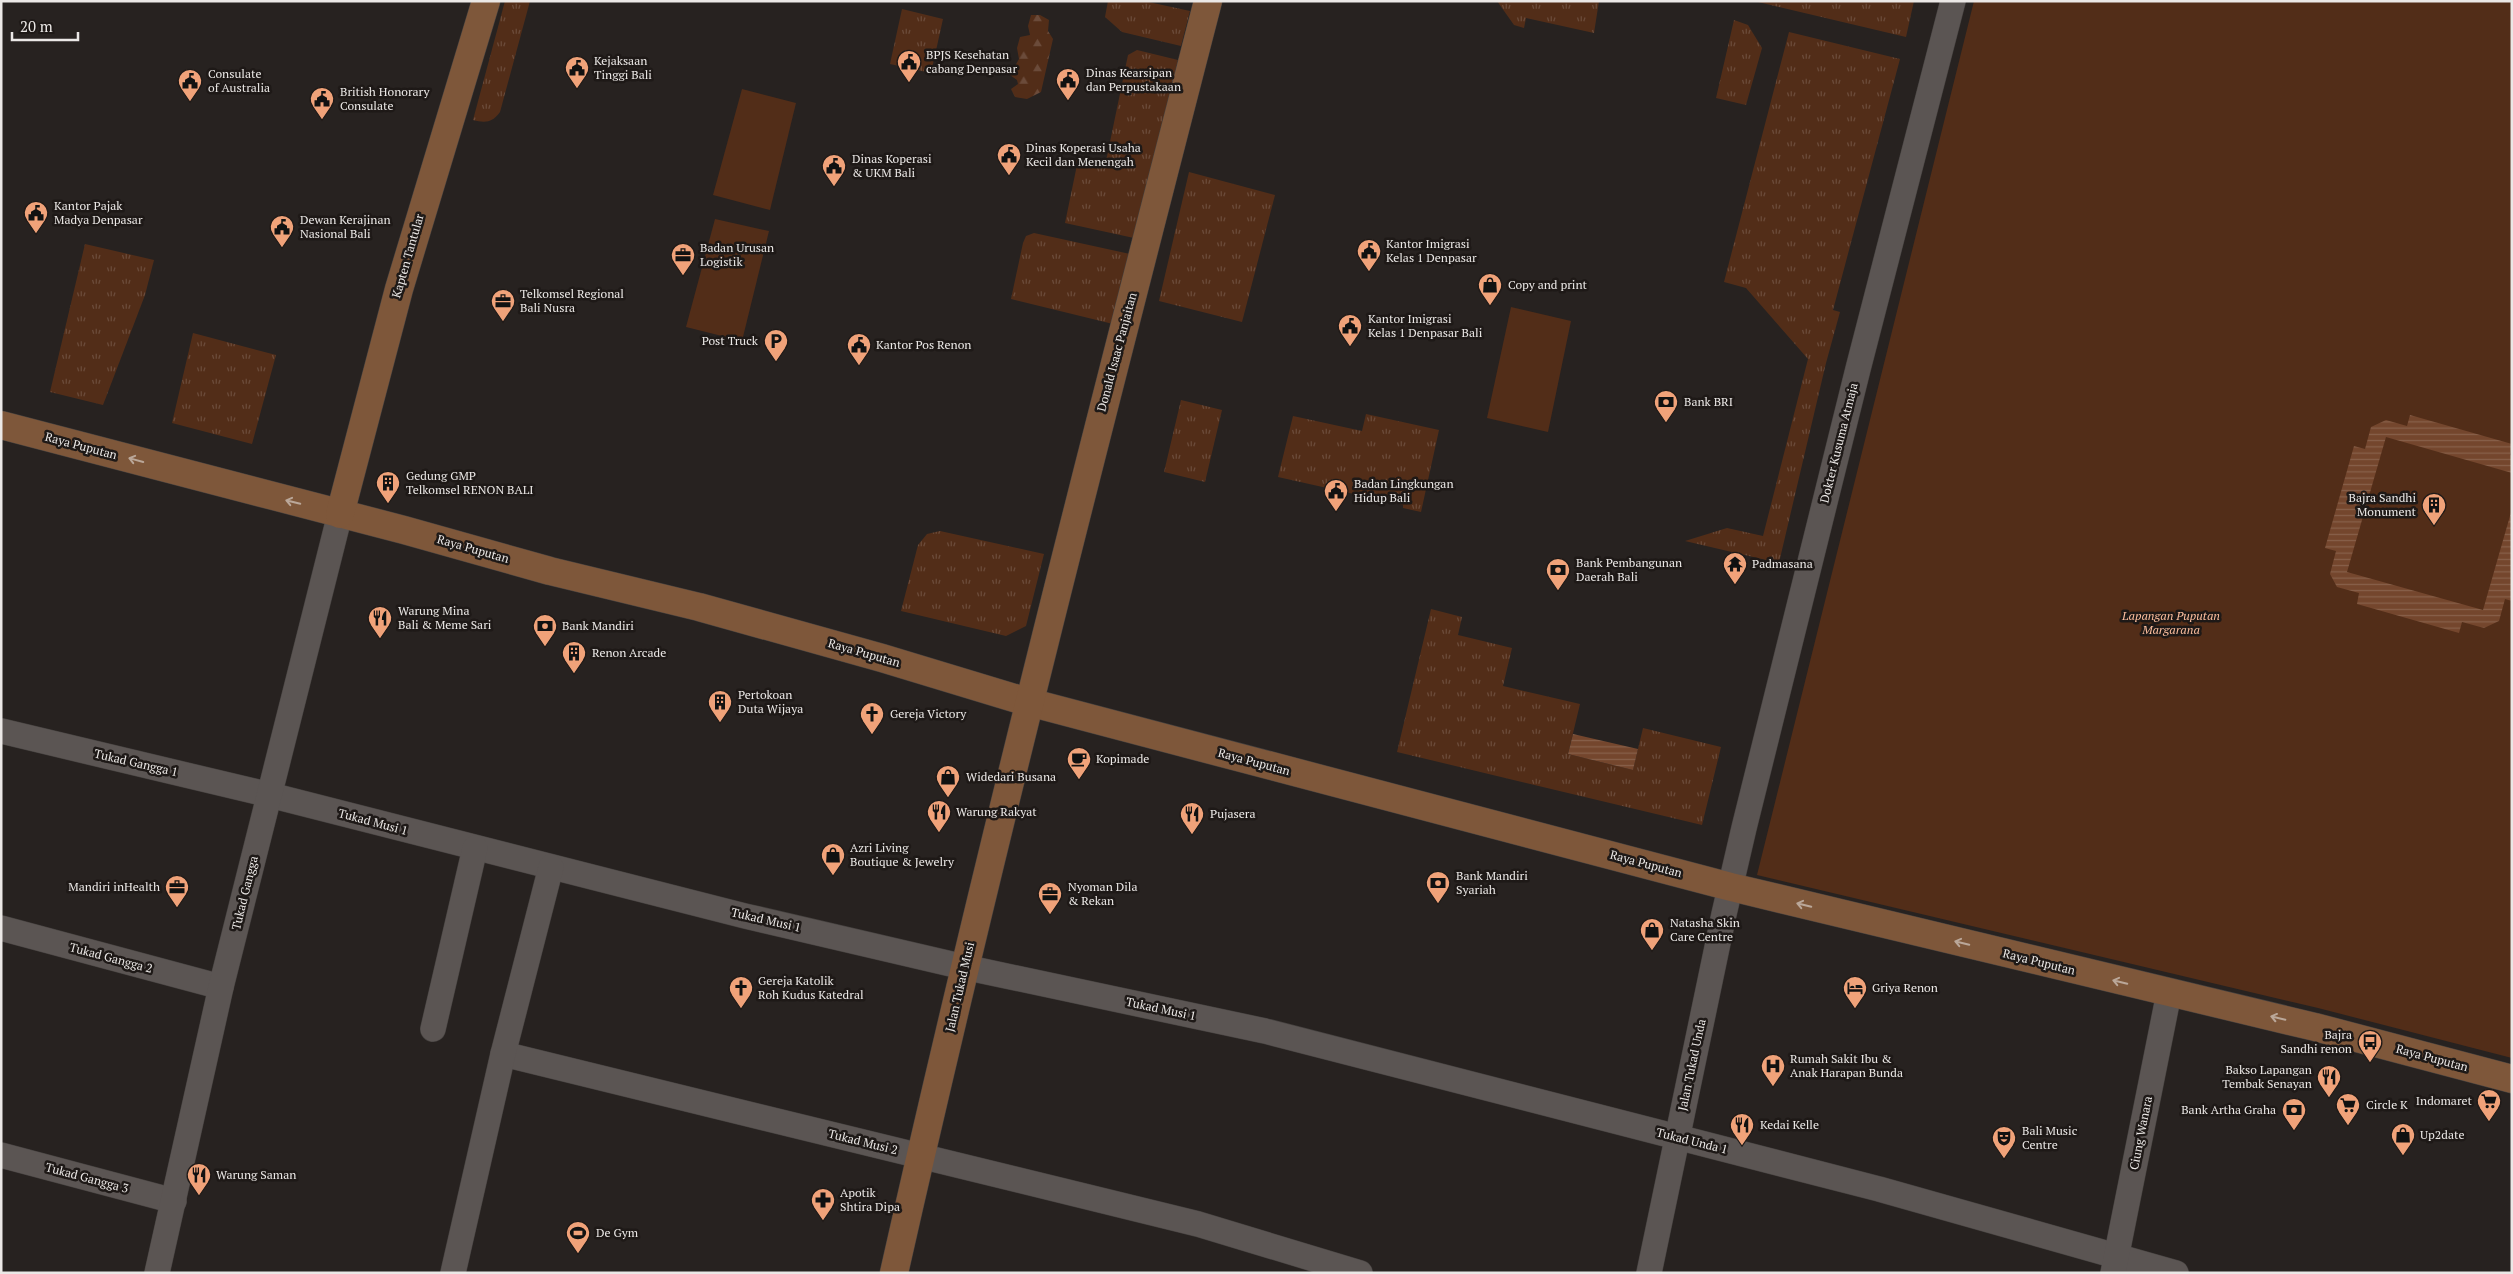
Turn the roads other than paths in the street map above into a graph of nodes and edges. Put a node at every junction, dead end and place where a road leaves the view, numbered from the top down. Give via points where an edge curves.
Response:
1 (486, 1) edge
2 (1208, 1) edge
3 (1953, 1) edge
4 (1, 425) edge
5 (340, 514) junction
6 (1031, 703) junction
7 (1, 731) edge
8 (270, 795) junction
9 (475, 848) junction
10 (550, 867) junction
11 (1731, 887) junction
12 (1, 928) edge
13 (964, 967) junction
14 (221, 987) junction
15 (2169, 993) junction
16 (433, 1029) dead end
17 (1265, 1031) joint
18 (503, 1054) junction
19 (2512, 1079) edge
20 (1677, 1137) junction
21 (1, 1155) edge
22 (920, 1156) junction
23 (174, 1201) junction
24 (2115, 1265) edge
25 (157, 1273) edge
26 (453, 1273) edge
27 (894, 1273) edge
28 (1360, 1273) edge
29 (1649, 1273) edge
30 (2176, 1273) edge

1 - 5 main road, Kapten Tantular via 399,289
2 - 6 main road, Donald Isaac Panjaitan via 1072,526
3 - 11 street, Dokter Kusuma Atmaja via 1844,423
5 -> 4 main road, Raya Puputan
5 - 6 main road, Raya Puputan via 699,607
5 - 8 street, Tukad Gangga
6 - 11 main road, Raya Puputan
6 - 13 main road, Jalan Tukad Musi
7 - 8 street, Tukad Gangga 1
8 - 9 street, Tukad Musi 1
8 - 14 street, Tukad Gangga
9 - 10 street, Tukad Musi 1
9 - 16 street
10 - 13 street, Tukad Musi 1
10 - 18 street
15 -> 11 main road, Raya Puputan
11 - 20 street, Jalan Tukad Unda
12 - 14 street, Tukad Gangga 2
13 - 17 street, Tukad Musi 1
13 - 22 main road, Jalan Tukad Musi
14 - 23 street, Tukad Gangga
19 -> 15 main road, Raya Puputan via 2315,1027
15 - 24 street, Ciung Wanara
17 - 20 street, Tukad Unda 1
18 - 22 street, Tukad Musi 2
18 - 26 street
20 - 24 street, Tukad Unda 1 via 1879,1189
20 - 29 street, Jalan Tukad Unda
21 - 23 street, Tukad Gangga 3
22 - 27 main road, Jalan Tukad Musi
22 - 28 street, Tukad Musi 2 via 1222,1230
23 - 25 street, Tukad Gangga
24 - 30 street, Tukad Unda 1

